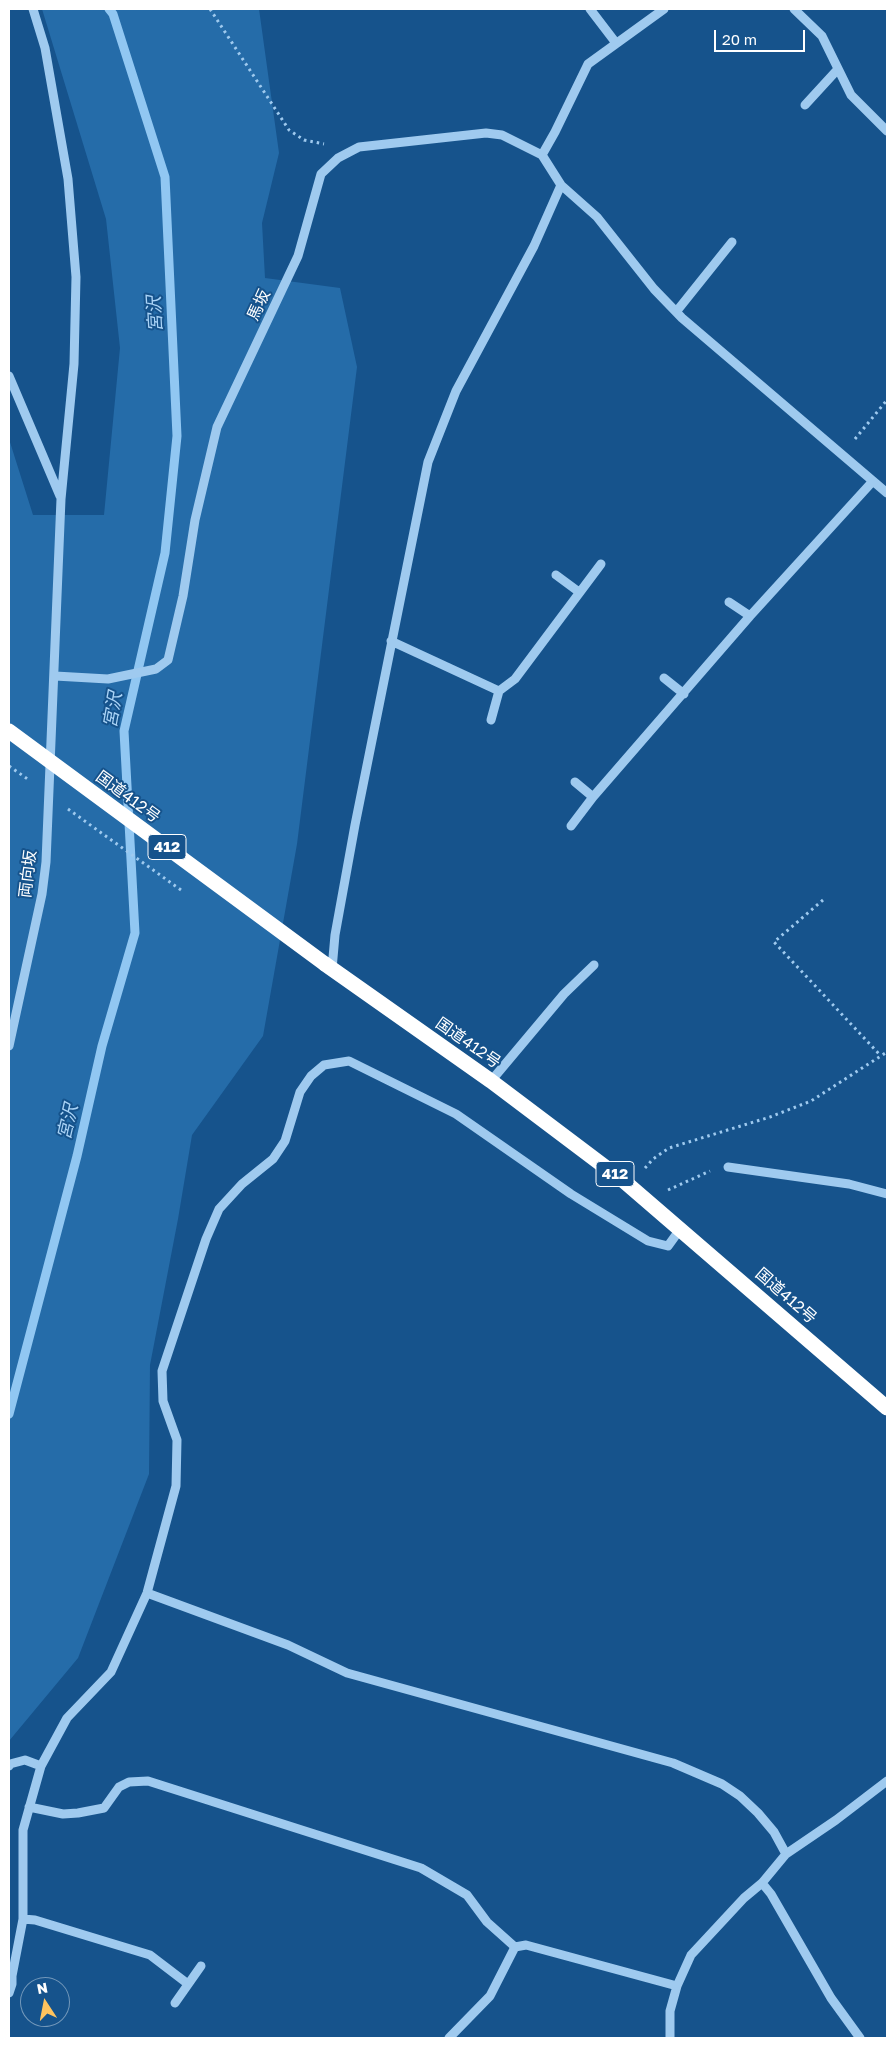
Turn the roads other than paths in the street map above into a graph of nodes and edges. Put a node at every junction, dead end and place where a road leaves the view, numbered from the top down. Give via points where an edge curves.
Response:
1 (33, 9) edge
2 (590, 9) edge
3 (664, 9) edge
4 (794, 9) edge
5 (616, 43) junction
6 (838, 69) junction
7 (804, 105) dead end
8 (887, 130) edge
9 (542, 155) junction
10 (561, 185) junction
11 (732, 242) dead end
12 (676, 312) junction
13 (9, 376) edge
14 (872, 481) junction
15 (887, 493) edge
16 (61, 499) junction
17 (601, 564) dead end
18 (556, 575) dead end
19 (579, 592) junction
20 (729, 602) dead end
21 (750, 616) junction
22 (391, 641) junction
23 (55, 676) junction
24 (664, 678) dead end
25 (499, 691) junction
26 (684, 694) junction
27 (491, 720) dead end
28 (9, 731) edge
29 (575, 782) dead end
30 (593, 797) junction
31 (571, 826) dead end
32 (594, 965) dead end
33 (328, 966) junction
34 (9, 1046) edge
35 (491, 1081) junction
36 (728, 1168) road end
37 (887, 1194) edge
38 (681, 1228) junction
39 (887, 1408) edge
40 (148, 1593) junction
41 (9, 1766) edge
42 (41, 1766) junction
43 (887, 1780) edge
44 (29, 1808) junction
45 (786, 1854) junction
46 (762, 1883) junction
47 (23, 1919) junction
48 (515, 1947) junction
49 (201, 1966) dead end
50 (188, 1984) junction
51 (677, 1986) junction
52 (9, 1992) edge
53 (175, 2003) dead end
54 (449, 2038) edge
55 (670, 2038) edge
56 (860, 2038) edge

1 - 16 street, 両向坂 via 45,48 68,179 76,277 74,364
2 - 5 street
3 - 5 street
4 - 6 street via 822,36
5 - 9 street via 588,64
6 - 7 street
6 - 8 street via 851,95
9 - 10 street
9 - 23 street, 馬坂 via 502,135 486,133 359,147 338,158 321,174 298,256 217,427 168,660 156,669 108,679
10 - 12 street via 597,217
10 - 22 street via 534,246 456,391 428,462
11 - 12 street
12 - 14 street
13 - 16 street
14 - 15 street
14 - 21 street
16 - 23 street, 両向坂
17 - 19 street
18 - 19 street
19 - 25 street via 515,679
20 - 21 street
21 - 26 street
22 - 25 street
22 - 33 street
23 - 34 street, 両向坂 via 46,862
24 - 26 street
25 - 27 street
26 - 30 street
28 - 33 highway, 国道412号 / 412, bridge
29 - 30 street
30 - 31 street
32 - 35 street via 564,994
33 - 35 highway, 国道412号 / 412
35 - 38 highway, 国道412号 / 412
36 - 37 street via 849,1184
38 - 39 highway, 国道412号 / 412
38 - 40 street via 668,1246 648,1241 570,1194 456,1114 349,1061 324,1065 300,1092 285,1141 273,1159 242,1184 219,1209 206,1239 162,1371 163,1402 177,1440 176,1486
40 - 42 street via 111,1672 67,1718
40 - 45 street via 288,1645 347,1673 674,1763 722,1784 740,1796 774,1832
41 - 42 street via 25,1760
42 - 44 street
43 - 45 street
44 - 47 street via 23,1830
44 - 48 street via 63,1814 104,1808 119,1787 129,1782 148,1781 421,1868 467,1895 487,1922
45 - 46 street
46 - 51 street via 691,1955
46 - 56 street via 831,1998
47 - 50 street via 150,1955
47 - 52 street
48 - 51 street via 526,1945
48 - 54 street via 490,1996
49 - 50 street
50 - 53 street
51 - 55 street via 670,2011

